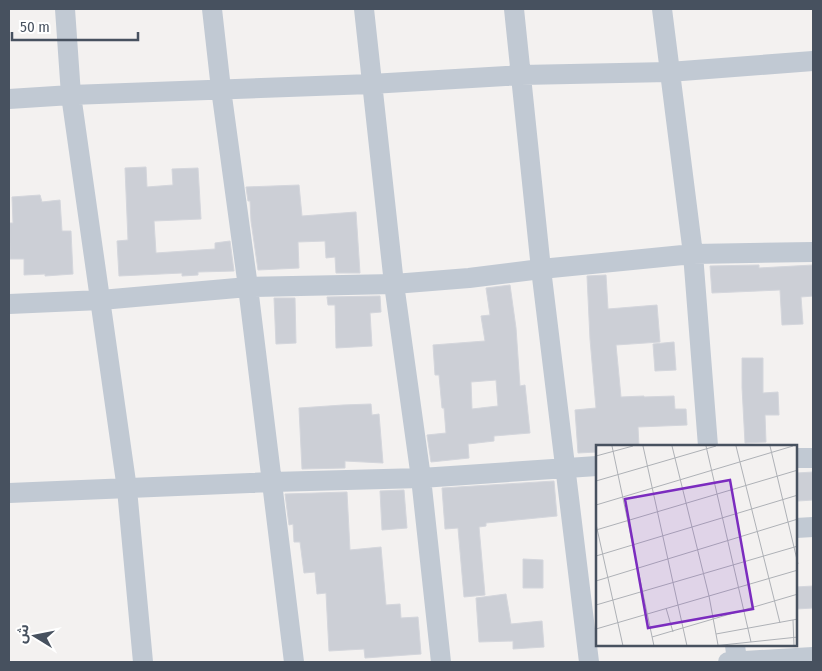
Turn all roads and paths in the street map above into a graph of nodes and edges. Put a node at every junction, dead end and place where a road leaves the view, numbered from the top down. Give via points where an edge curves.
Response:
1 (65, 9) edge
2 (212, 9) edge
3 (364, 9) edge
4 (514, 9) edge
5 (662, 9) edge
6 (813, 61) edge
7 (669, 72) junction
8 (521, 75) junction
9 (371, 84) junction
10 (221, 90) junction
11 (72, 95) junction
12 (9, 100) edge
13 (813, 252) edge
14 (693, 254) junction
15 (541, 269) junction
16 (394, 284) junction
17 (248, 287) junction
18 (101, 300) junction
19 (9, 304) edge
20 (708, 445) edge
21 (797, 458) edge
22 (813, 458) edge
23 (596, 466) edge
24 (564, 468) junction
25 (421, 478) junction
26 (272, 482) junction
27 (127, 488) junction
28 (9, 492) edge
29 (813, 526) edge
30 (797, 528) edge
31 (734, 646) edge
32 (813, 658) edge
33 (143, 662) edge
34 (294, 662) edge
35 (441, 662) edge
36 (589, 662) edge
37 (728, 662) edge
38 (737, 662) edge

1 - 11 street
2 - 10 street
3 - 9 street
4 - 8 street
5 - 7 street
6 - 7 street
7 - 8 street
7 - 14 street
8 - 9 street
8 - 15 street
9 - 10 street
9 - 16 street
10 - 11 street
10 - 17 street
11 - 12 street
11 - 18 street
13 - 14 street
14 - 15 street
14 - 20 street
15 - 16 street
15 - 24 street
16 - 17 street
16 - 25 street
17 - 18 street
17 - 26 street
18 - 19 street
18 - 27 street
21 - 22 street
23 - 24 street
24 - 25 street
24 - 36 street
25 - 26 street
25 - 35 street
26 - 27 street
26 - 34 street
27 - 28 street
27 - 33 street
29 - 30 street
31 - 38 street
32 - 38 street
37 - 38 street

